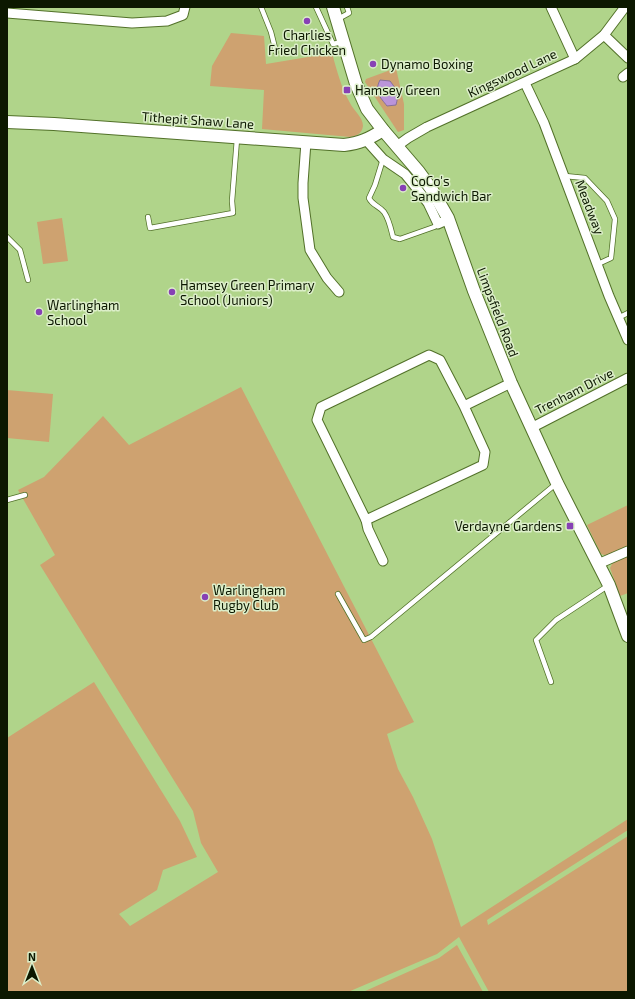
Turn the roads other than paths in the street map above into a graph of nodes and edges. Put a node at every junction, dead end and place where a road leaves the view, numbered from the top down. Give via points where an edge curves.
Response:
1 (185, 7) edge
2 (261, 7) edge
3 (316, 7) edge
4 (332, 7) edge
5 (347, 7) edge
6 (551, 7) edge
7 (625, 7) edge
8 (36, 11) edge
9 (7, 13) edge
10 (337, 20) junction
11 (604, 36) junction
12 (344, 42) junction
13 (276, 52) dead end
14 (628, 58) edge
15 (575, 59) junction
16 (525, 83) junction
17 (7, 123) edge
18 (383, 130) junction
19 (237, 137) junction
20 (366, 140) junction
21 (306, 142) junction
22 (397, 146) junction
23 (384, 159) junction
24 (565, 176) junction
25 (148, 217) dead end
26 (443, 221) junction
27 (7, 237) edge
28 (598, 264) junction
29 (28, 280) dead end
30 (339, 292) dead end
31 (628, 312) edge
32 (618, 318) junction
33 (628, 340) edge
34 (628, 378) edge
35 (511, 384) junction
36 (464, 406) junction
37 (531, 428) junction
38 (557, 483) junction
39 (25, 495) dead end
40 (7, 500) edge
41 (366, 520) junction
42 (628, 551) edge
43 (382, 561) dead end
44 (598, 564) junction
45 (609, 585) junction
46 (338, 594) dead end
47 (628, 636) edge
48 (551, 682) dead end

1 - 8 street via 182,15 167,21 132,23
2 - 13 lane
3 - 12 lane via 333,44
4 - 10 main road, Limpsfield Road
5 - 10 lane via 349,13
6 - 15 street
7 - 11 street, Kingswood Lane
8 - 9 street
10 - 12 main road, Limpsfield Road
11 - 14 street
11 - 15 street, Kingswood Lane
12 - 18 main road, Limpsfield Road via 356,84 367,110
15 - 16 street, Kingswood Lane
16 - 22 street, Kingswood Lane via 427,127
16 - 24 street, Meadway
17 - 19 main road, Tithepit Shaw Lane
18 - 20 main road, Tithepit Shaw Lane
18 - 22 main road, Limpsfield Road
19 - 21 main road, Tithepit Shaw Lane
19 - 25 lane via 233,213 150,228
20 - 21 main road, Tithepit Shaw Lane via 358,144 344,145
20 - 23 street
21 - 30 street via 303,198 310,250
22 - 26 main road, Limpsfield Road via 432,190
23 - 26 street via 405,174
23 - 26 lane via 369,198 384,212 393,237 400,239 434,228
24 - 28 street, Meadway
24 - 28 lane via 585,178 607,200 615,219 611,258
26 - 35 main road, Limpsfield Road
27 - 29 lane via 20,250
28 - 32 street, Meadway
31 - 32 lane
32 - 33 street, Meadway
34 - 37 street, Trenham Drive
35 - 36 street
35 - 37 main road, Limpsfield Road
36 - 41 street via 485,452 483,465
36 - 41 street via 440,360 429,355 321,407 317,420
37 - 38 main road, Limpsfield Road
38 - 44 main road, Limpsfield Road
38 - 46 lane via 370,637 364,640
39 - 40 lane
41 - 43 street
42 - 44 street
44 - 45 main road, Limpsfield Road
45 - 47 main road, Limpsfield Road
45 - 48 lane via 556,620 536,640

